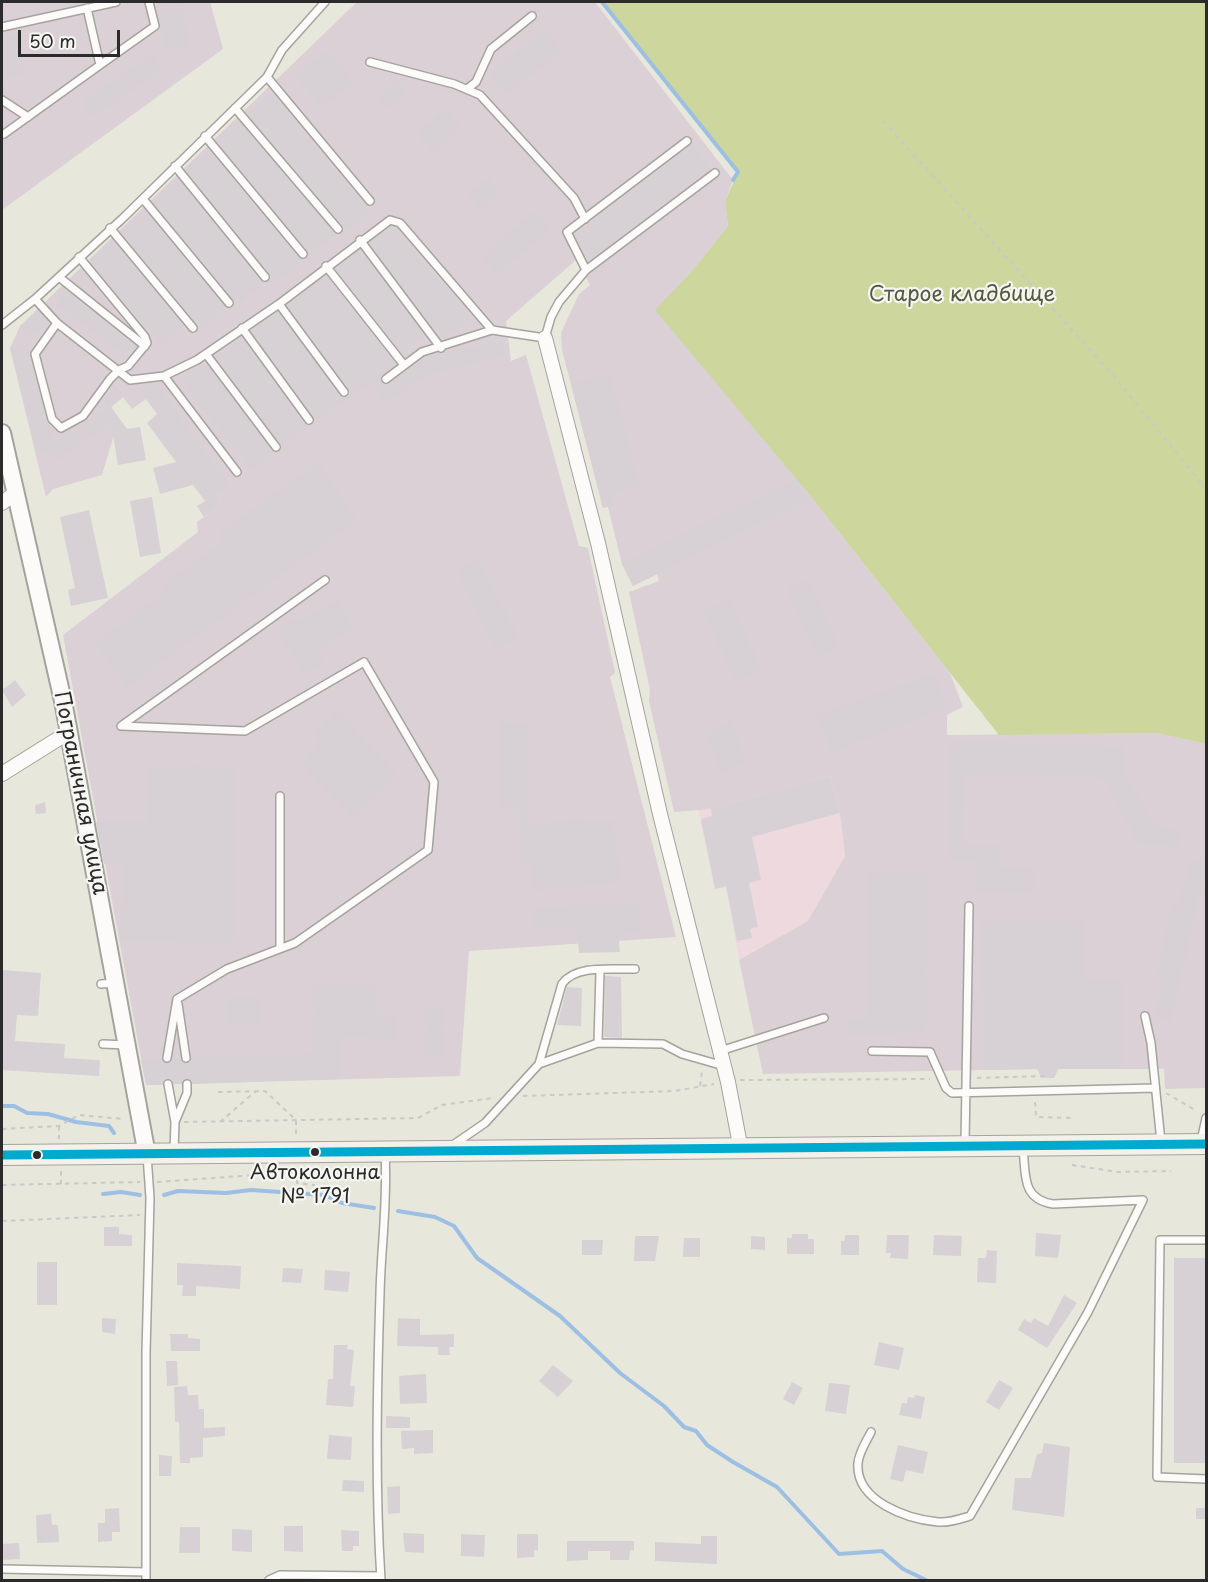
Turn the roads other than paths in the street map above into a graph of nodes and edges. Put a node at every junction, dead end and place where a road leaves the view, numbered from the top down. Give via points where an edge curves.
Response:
1 (116, 2) edge
2 (149, 2) edge
3 (325, 2) edge
4 (87, 8) junction
5 (532, 16) dead end
6 (2, 27) edge
7 (370, 62) dead end
8 (100, 65) junction
9 (267, 77) junction
10 (467, 89) junction
11 (2, 100) edge
12 (235, 108) junction
13 (28, 117) junction
14 (4, 135) dead end
15 (205, 136) junction
16 (687, 141) dead end
17 (175, 166) junction
18 (715, 173) dead end
19 (143, 199) junction
20 (370, 201) dead end
21 (585, 219) junction
22 (111, 228) junction
23 (338, 229) dead end
24 (360, 240) junction
25 (303, 255) dead end
26 (79, 257) junction
27 (326, 266) junction
28 (586, 270) junction
29 (59, 277) junction
30 (265, 277) dead end
31 (35, 299) junction
32 (228, 303) dead end
33 (279, 304) junction
34 (57, 323) junction
35 (2, 325) edge
36 (193, 328) dead end
37 (242, 328) junction
38 (492, 330) junction
39 (545, 338) junction
40 (145, 346) junction
41 (441, 348) junction
42 (206, 354) junction
43 (404, 365) junction
44 (118, 370) junction
45 (164, 376) junction
46 (386, 379) dead end
47 (344, 392) dead end
48 (309, 420) dead end
49 (2, 433) edge
50 (276, 447) dead end
51 (237, 472) dead end
52 (8, 498) edge
53 (325, 580) dead end
54 (69, 732) junction
55 (2, 774) edge
56 (280, 796) dead end
57 (969, 906) dead end
58 (280, 948) junction
59 (635, 969) dead end
60 (600, 971) junction
61 (177, 999) junction
62 (1145, 1016) dead end
63 (824, 1018) dead end
64 (598, 1043) junction
65 (103, 1044) dead end
66 (128, 1045) junction
67 (720, 1051) junction
68 (872, 1051) dead end
69 (167, 1058) dead end
70 (186, 1058) dead end
71 (538, 1064) junction
72 (724, 1066) junction
73 (168, 1084) dead end
74 (187, 1084) dead end
75 (1155, 1088) junction
76 (966, 1093) junction
77 (1206, 1117) edge
78 (175, 1122) junction
79 (1162, 1144) junction
80 (1203, 1144) edge
81 (965, 1146) junction
82 (1022, 1146) junction
83 (741, 1150) junction
84 (440, 1153) junction
85 (173, 1154) junction
86 (385, 1154) junction
87 (2, 1155) edge
88 (147, 1155) junction
89 (1206, 1240) edge
90 (871, 1432) dead end
91 (1206, 1479) edge
92 (2, 1569) edge
93 (146, 1572) junction
94 (381, 1578) edge
95 (146, 1581) edge
96 (270, 1581) edge

1 - 4 lane
2 - 8 lane via 155,26
3 - 9 lane via 282,50
4 - 6 lane
4 - 8 lane
5 - 10 lane via 491,49 476,82
7 - 10 lane
8 - 13 lane
9 - 12 lane
9 - 20 lane
10 - 21 lane via 480,95 574,198
11 - 13 lane
12 - 15 lane
12 - 23 lane
13 - 14 lane
15 - 17 lane
15 - 25 lane
16 - 21 lane
17 - 19 lane
17 - 30 lane
18 - 28 lane
19 - 22 lane
19 - 32 lane
21 - 28 lane via 567,232
22 - 26 lane
22 - 36 lane
24 - 27 lane
24 - 38 lane via 390,220 400,223
24 - 41 lane
26 - 29 lane
26 - 40 lane via 145,337
27 - 33 lane
27 - 43 lane
28 - 39 lane via 559,302
29 - 31 lane
29 - 40 lane
31 - 34 lane
31 - 35 lane
33 - 37 lane
33 - 47 lane
34 - 44 lane
34 - 44 lane via 34,354 56,425 68,426 83,416
37 - 42 lane
37 - 48 lane
38 - 39 lane
38 - 41 lane
39 - 67 street
40 - 44 lane via 128,366
41 - 43 lane via 422,352
42 - 45 lane
42 - 50 lane
43 - 46 lane
44 - 45 lane via 130,380
45 - 51 lane
49 - 52 street, Пограничная улица
52 - 54 street, Пограничная улица
53 - 58 lane via 121,726 245,731 364,662 434,782 428,850 295,943
54 - 55 street
54 - 66 street, Пограничная улица via 109,984
56 - 58 lane
57 - 76 lane
58 - 61 lane via 227,969
59 - 60 lane
60 - 64 lane
60 - 71 lane via 580,972 562,984
61 - 69 lane
61 - 70 lane
62 - 75 lane
63 - 67 lane
64 - 71 lane
64 - 72 lane via 663,1044
65 - 66 lane
66 - 88 street, Пограничная улица
67 - 72 street
68 - 76 lane via 930,1052 946,1088 952,1093
71 - 84 lane via 485,1123
72 - 83 street
73 - 78 lane
74 - 78 lane
75 - 76 lane
75 - 79 lane
76 - 81 lane
77 - 80 lane
78 - 85 lane
79 - 80 main road
79 - 82 main road
81 - 82 main road
81 - 83 main road
82 - 90 lane via 1029,1190 1042,1202 1143,1200 1088,1312 970,1516 940,1522 921,1519 876,1500 858,1474 860,1454
83 - 84 main road
84 - 86 main road
85 - 86 main road via 297,1163
85 - 88 main road
86 - 94 lane via 388,1194 380,1292 378,1468
87 - 88 main road
88 - 93 lane
89 - 91 lane via 1160,1240 1158,1477
92 - 93 lane
93 - 95 lane
94 - 96 lane via 280,1575

